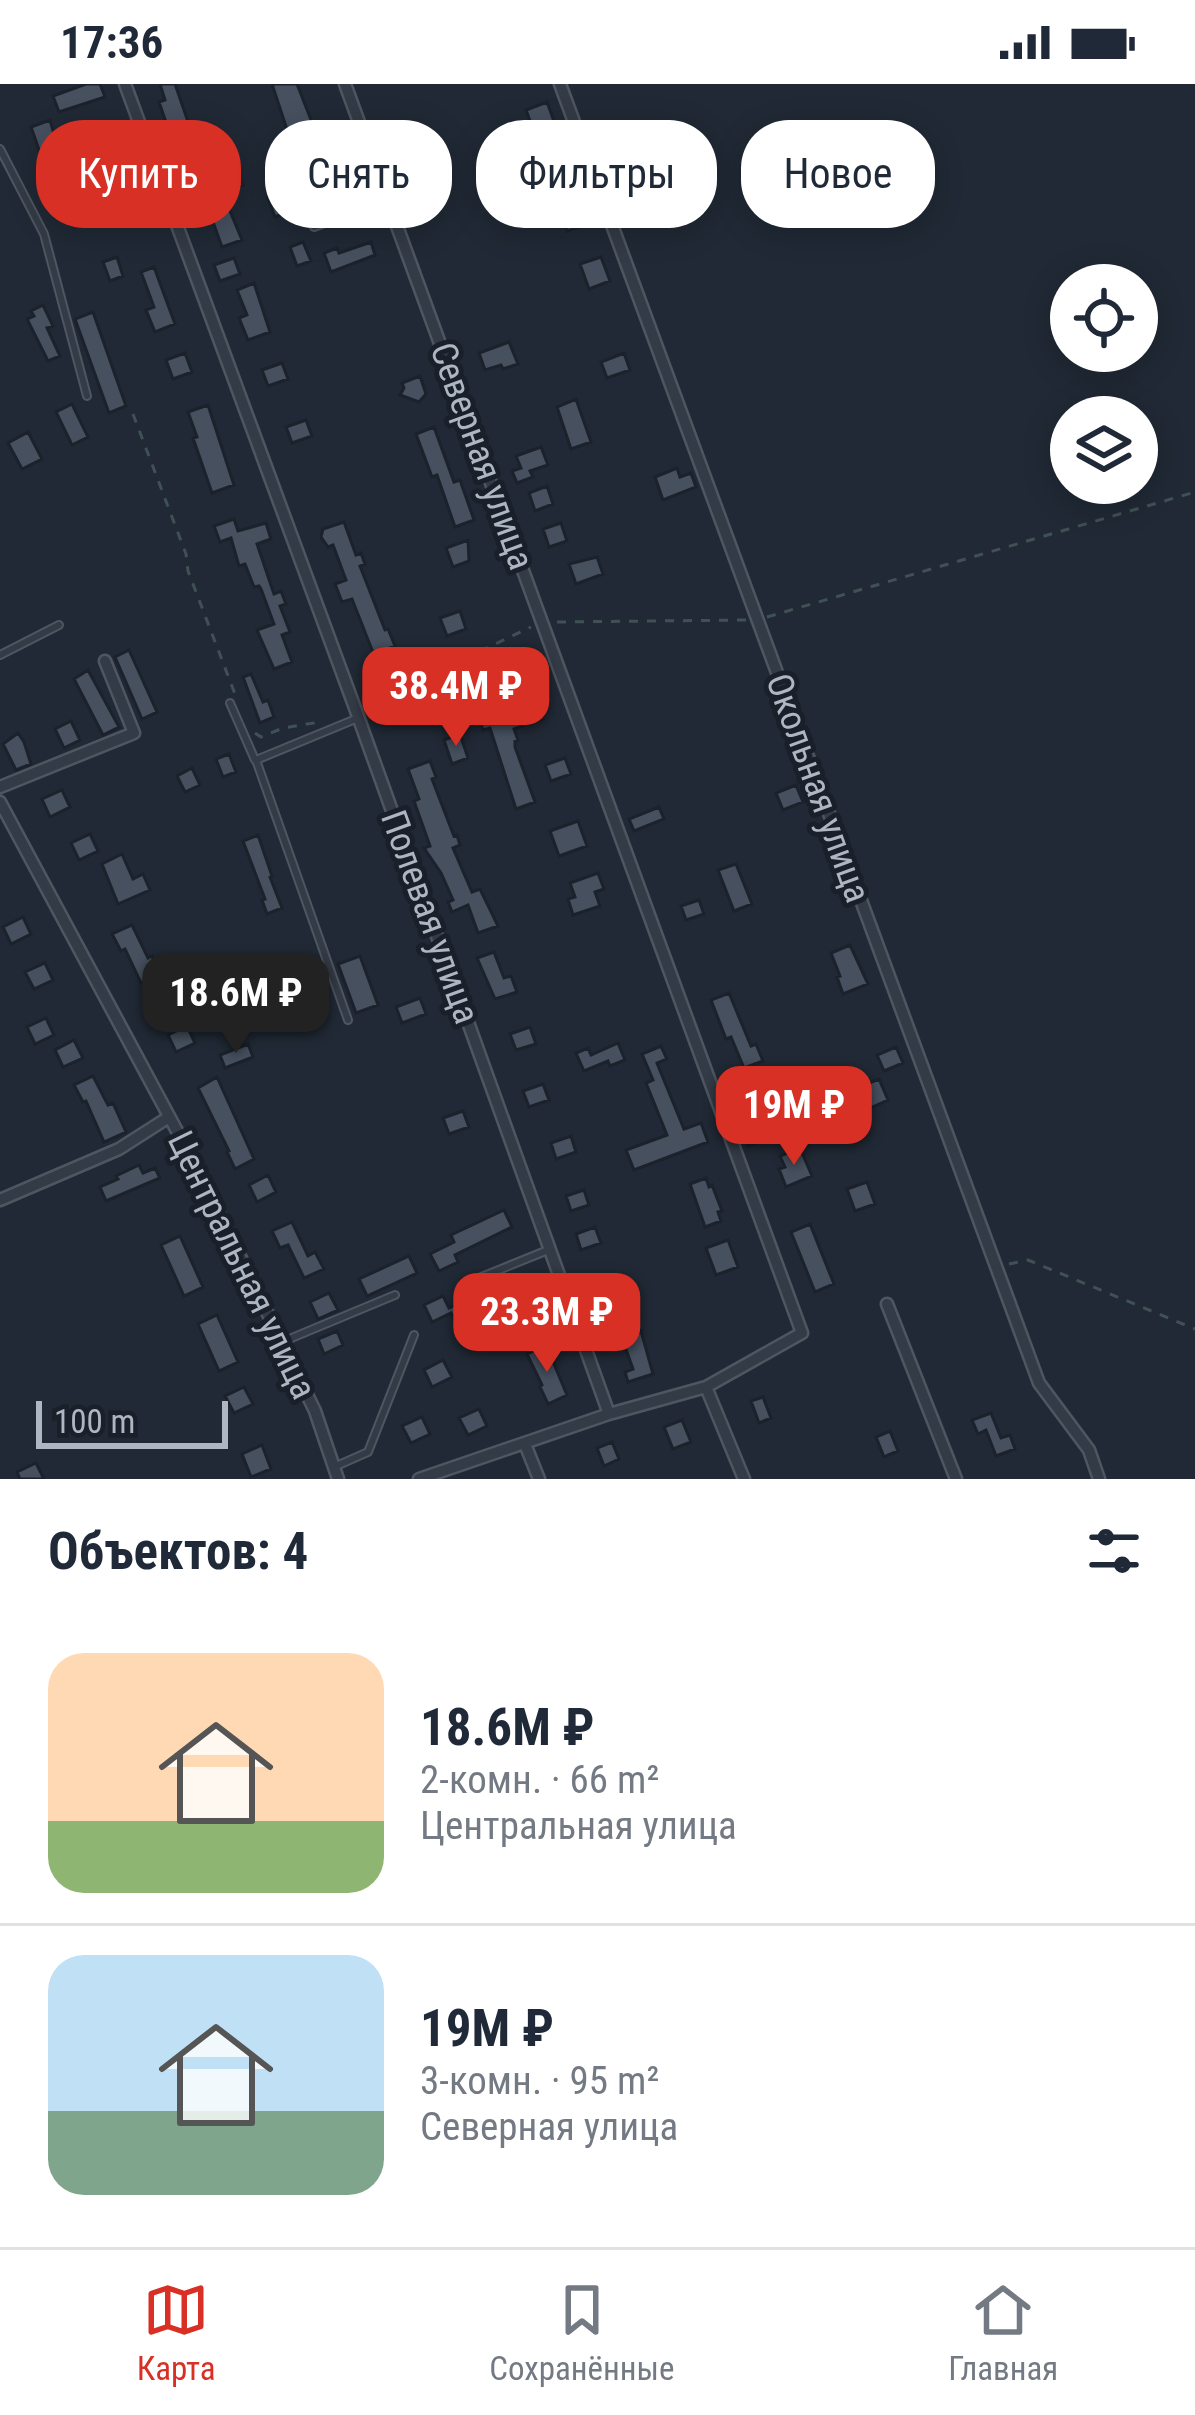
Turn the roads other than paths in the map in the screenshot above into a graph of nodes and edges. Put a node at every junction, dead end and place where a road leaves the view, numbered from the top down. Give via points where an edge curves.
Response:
1 (125, 84) edge
2 (346, 84) edge
3 (560, 84) edge
4 (138, 120) edge
5 (359, 120) edge
6 (0, 148) edge
7 (178, 228) edge
8 (399, 228) edge
9 (86, 396) dead end
10 (58, 625) dead end
11 (0, 656) edge
12 (105, 661) dead end
13 (234, 701) road end
14 (357, 713) junction
15 (256, 760) junction
16 (0, 787) edge
17 (0, 802) edge
18 (348, 1020) dead end
19 (169, 1117) junction
20 (0, 1200) edge
21 (549, 1250) junction
22 (473, 1280) dead end
23 (395, 1294) dead end
24 (887, 1304) dead end
25 (414, 1335) dead end
26 (282, 1342) junction
27 (706, 1388) junction
28 (609, 1414) junction
29 (525, 1444) junction
30 (336, 1473) edge
31 (419, 1479) edge
32 (539, 1479) edge
33 (744, 1479) edge
34 (956, 1479) edge
35 (1099, 1479) edge

1 - 4 street, Полевая улица
2 - 5 street, Северная улица
3 - 35 street, Окольная улица via 1039,1383 1089,1450
6 - 9 lane via 44,234
7 - 14 street, Полевая улица
8 - 27 street, Северная улица via 802,1333
10 - 11 lane
12 - 16 street via 134,733
13 - 15 lane
14 - 15 lane
14 - 21 street, Полевая улица
15 - 18 lane
17 - 19 street, Центральная улица
19 - 20 street via 119,1149
19 - 26 street, Центральная улица
21 - 22 lane
21 - 28 street, Полевая улица
23 - 26 lane
24 - 34 street
25 - 30 lane via 368,1452
26 - 30 street, Центральная улица
27 - 28 street
27 - 33 street
28 - 29 street
29 - 31 street
29 - 32 street

